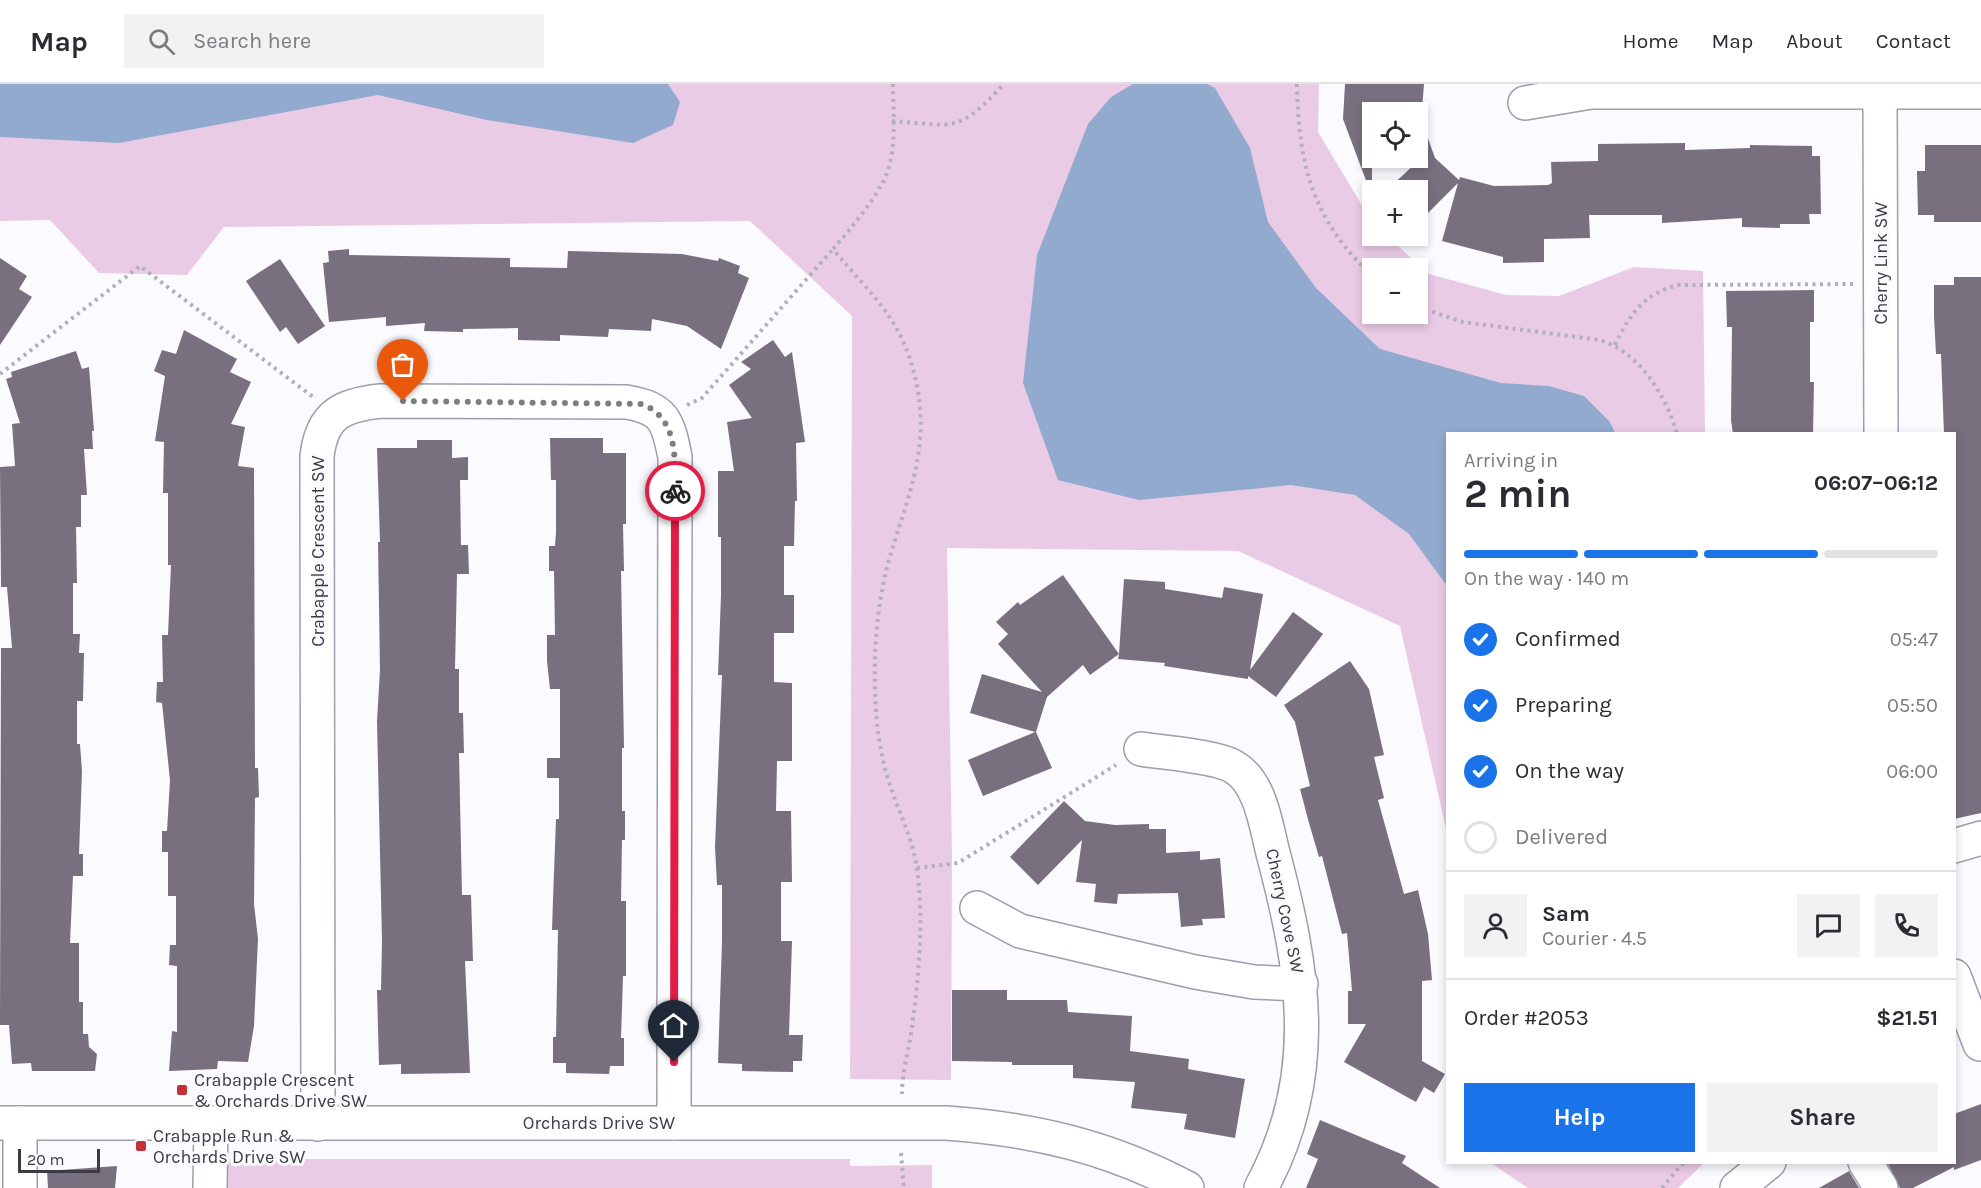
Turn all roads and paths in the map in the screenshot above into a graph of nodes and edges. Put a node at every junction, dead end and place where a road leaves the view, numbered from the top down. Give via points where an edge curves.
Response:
1 (893, 84) edge
2 (1004, 84) edge
3 (1296, 84) edge
4 (1881, 92) junction
5 (1981, 92) edge
6 (1525, 103) dead end
7 (892, 121) junction
8 (833, 249) junction
9 (1362, 263) edge
10 (1881, 284) junction
11 (1428, 310) edge
12 (1615, 345) junction
13 (0, 374) edge
14 (334, 415) junction
15 (662, 416) junction
16 (1676, 432) edge
17 (1881, 432) edge
18 (1141, 749) joint
19 (1981, 838) edge
20 (1956, 845) edge
21 (917, 868) junction
22 (977, 908) dead end
23 (1301, 984) junction
24 (1956, 984) edge
25 (1972, 1047) edge
26 (902, 1084) dead end
27 (10, 1123) edge
28 (674, 1123) junction
29 (211, 1124) junction
30 (318, 1124) junction
31 (1682, 1164) edge
32 (1767, 1164) edge
33 (1866, 1164) edge
34 (901, 1166) dead end
35 (20, 1188) edge
36 (210, 1188) edge
37 (904, 1188) edge
38 (1187, 1188) edge
39 (1262, 1188) edge
40 (1662, 1188) edge
41 (1737, 1188) edge
42 (1881, 1188) edge

1 - 7 path
2 - 7 path via 977,113 959,123 948,126
3 - 9 path via 1299,145 1309,180 1336,235
4 - 5 street
4 - 6 street via 1591,92
4 - 10 street, Cherry Link SW
7 - 8 path via 887,173
8 - 15 path via 702,398
8 - 21 path via 870,290 900,332 921,411 915,479 881,592 875,656 878,733
10 - 12 path via 1679,285 1659,289 1639,305
10 - 17 street, Cherry Link SW
11 - 12 path via 1463,322
12 - 16 path via 1656,386
13 - 14 path via 140,266
14 - 15 street via 363,403 404,401 626,402 655,409
14 - 30 street, Crabapple Crescent SW via 323,429 317,456
15 - 28 street via 675,457
18 - 21 path via 957,863
18 - 23 street, Cherry Cove SW via 1219,762 1244,776 1262,810 1292,924
19 - 20 street
21 - 26 path via 920,939 912,1029
22 - 23 street via 1020,931 1195,972 1254,982
23 - 39 street, Cherry Cove SW via 1302,1047 1295,1097 1281,1150
24 - 25 street
27 - 29 street, Orchards Drive SW
27 - 35 street
28 - 30 street, Orchards Drive SW
28 - 38 street, Orchards Drive SW via 913,1122 999,1126 1077,1143
29 - 30 street, Orchards Drive SW
29 - 36 street
31 - 40 path
32 - 41 street
33 - 42 street
34 - 37 path

